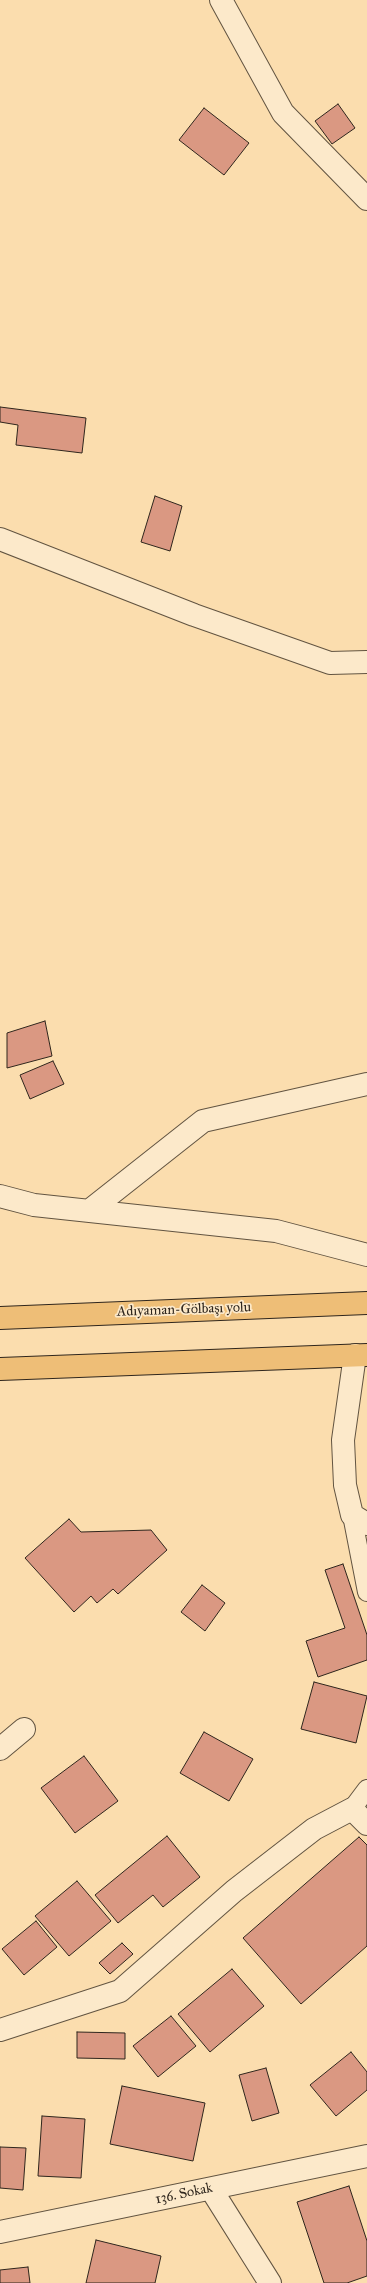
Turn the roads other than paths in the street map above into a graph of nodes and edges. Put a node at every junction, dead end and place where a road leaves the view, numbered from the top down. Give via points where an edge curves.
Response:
1 (221, 0) edge
2 (367, 199) edge
3 (0, 539) edge
4 (367, 662) edge
5 (367, 1084) edge
6 (0, 1196) edge
7 (89, 1211) junction
8 (367, 1255) edge
9 (367, 1303) edge
10 (0, 1318) edge
11 (361, 1355) edge
12 (3, 1372) edge
13 (360, 1519) edge
14 (367, 1592) edge
15 (24, 1728) dead end
16 (0, 1749) edge
17 (367, 1789) edge
18 (352, 1808) junction
19 (367, 1824) edge
20 (0, 2030) edge
21 (367, 2156) edge
22 (211, 2189) junction
23 (0, 2232) edge
24 (270, 2283) edge

1 - 2 street via 284,113
3 - 4 street via 194,615 330,663
5 - 7 street via 203,1121
6 - 7 street via 34,1205
7 - 8 street via 276,1231
9 - 10 highway, Adıyaman-Gölbaşı yolu
11 - 12 highway
11 - 13 street via 343,1440 345,1485
13 - 14 lane
15 - 16 street
17 - 18 lane
18 - 19 street
18 - 20 street via 314,1829 234,1891 120,1991
21 - 22 street, 136. Sokak
22 - 23 street, 136. Sokak
22 - 24 street

